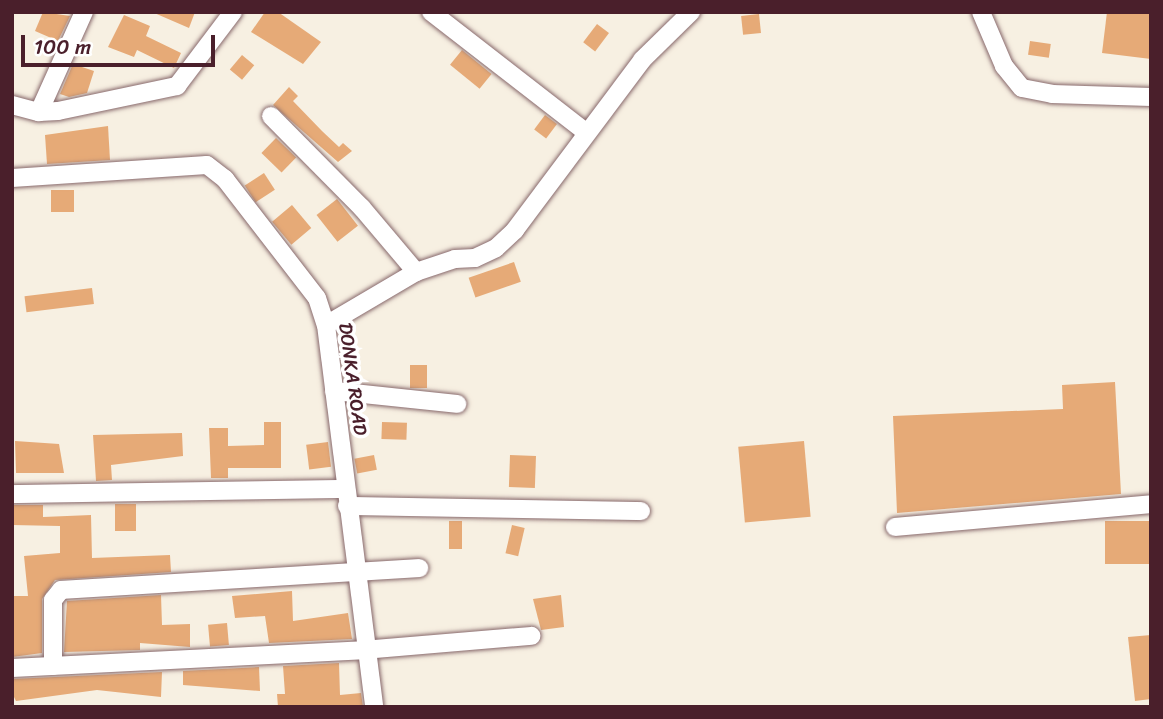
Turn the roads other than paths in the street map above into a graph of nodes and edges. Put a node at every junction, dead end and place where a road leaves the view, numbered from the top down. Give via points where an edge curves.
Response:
1 (84, 12) edge
2 (233, 12) edge
3 (431, 12) edge
4 (691, 12) edge
5 (981, 12) edge
6 (1151, 97) edge
7 (12, 105) edge
8 (39, 112) junction
9 (271, 116) dead end
10 (587, 134) junction
11 (12, 178) edge
12 (416, 272) junction
13 (326, 325) junction
14 (334, 391) junction
15 (457, 404) dead end
16 (12, 494) edge
17 (346, 498) junction
18 (1151, 504) edge
19 (642, 511) dead end
20 (895, 527) dead end
21 (419, 568) dead end
22 (354, 573) junction
23 (531, 636) dead end
24 (363, 650) junction
25 (53, 666) junction
26 (12, 668) edge
27 (374, 707) edge

1 - 8 street
2 - 8 street via 177,86
3 - 10 street
4 - 10 street via 642,60
5 - 6 street via 1004,66 1022,88 1052,94
7 - 8 street
9 - 12 street via 362,208
10 - 12 street via 515,230 496,248 475,258 455,258
11 - 13 street, DONKA ROAD via 206,165 225,180 317,299
12 - 13 street
13 - 14 street, DONKA ROAD
14 - 15 street
14 - 17 street, DONKA ROAD
16 - 17 street
17 - 19 street
17 - 22 street, DONKA ROAD
18 - 20 street
21 - 22 street
22 - 24 street, DONKA ROAD
22 - 25 street via 61,590 53,600
23 - 24 street
24 - 25 street
24 - 27 street, DONKA ROAD
25 - 26 street

